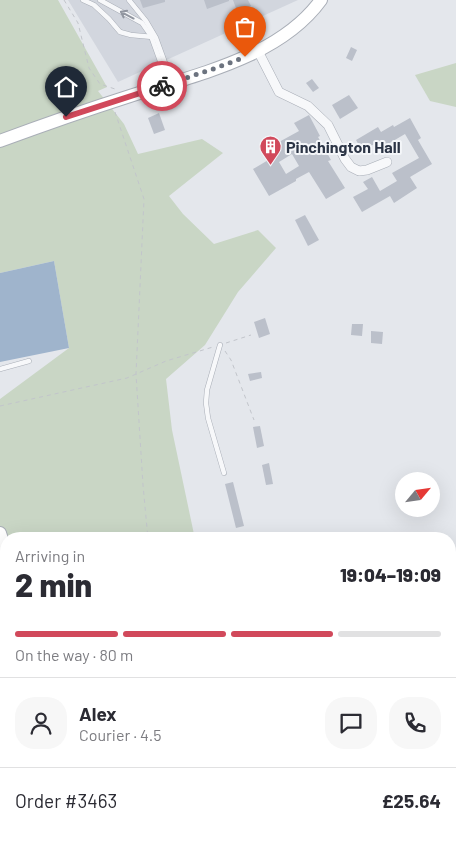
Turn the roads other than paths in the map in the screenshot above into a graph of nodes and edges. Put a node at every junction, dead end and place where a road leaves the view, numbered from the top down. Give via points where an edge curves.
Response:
1 (83, 0) edge
2 (100, 0) edge
3 (129, 0) edge
4 (321, 0) edge
5 (154, 37) junction
6 (258, 51) junction
7 (170, 83) junction
8 (0, 141) edge
9 (387, 162) dead end
10 (220, 345) road end
11 (29, 361) dead end
12 (0, 369) edge
13 (224, 473) dead end

1 - 5 lane via 94,6 120,32
5 -> 2 lane via 142,23
3 - 5 lane
4 - 6 street via 292,29
5 - 7 lane
6 - 7 street
6 - 9 street via 279,92 302,103 328,125 351,168 367,170
7 - 8 street
10 - 13 lane via 206,403
11 - 12 lane

